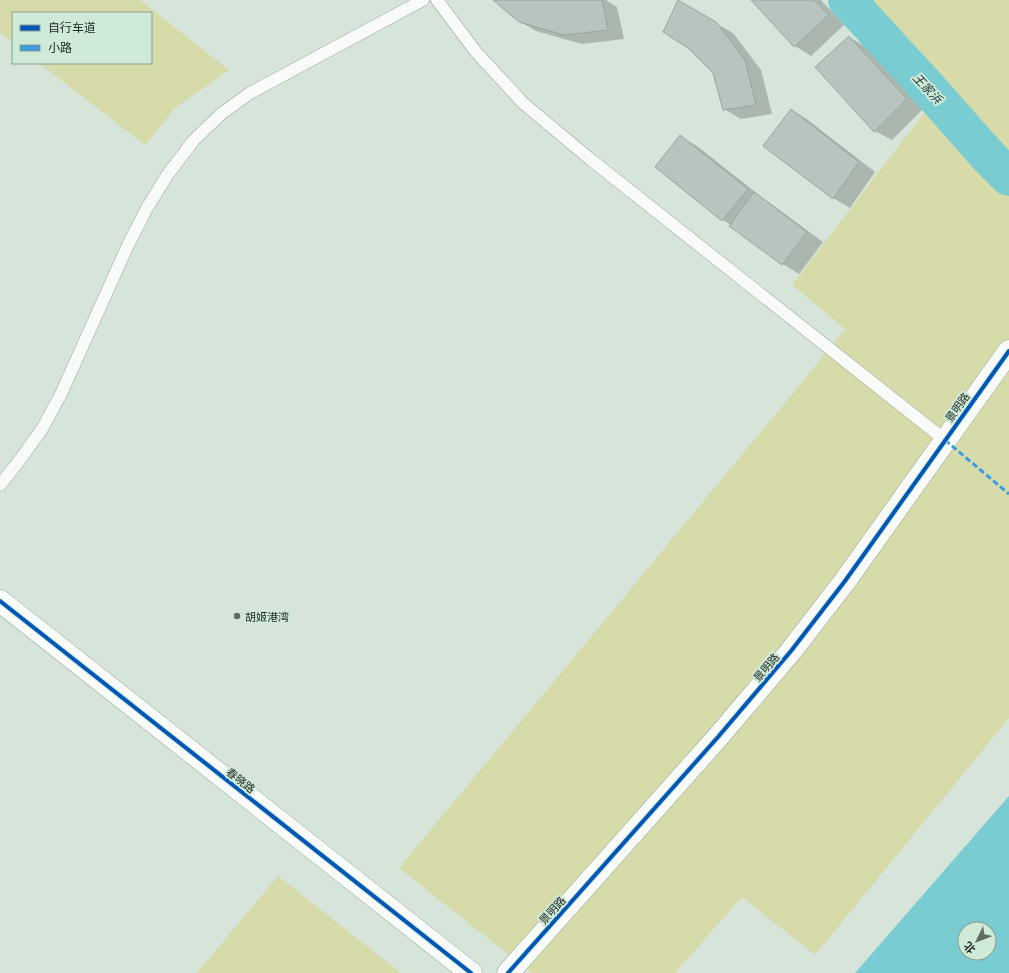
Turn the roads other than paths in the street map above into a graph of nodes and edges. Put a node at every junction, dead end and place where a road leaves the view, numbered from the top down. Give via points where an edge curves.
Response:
1 (423, 0) edge
2 (437, 0) edge
3 (1009, 351) edge
4 (945, 440) junction
5 (0, 485) edge
6 (0, 601) edge
7 (471, 973) edge
8 (508, 973) edge

1 - 5 lane via 250,93 221,114 194,140 168,174 147,208 61,394 42,429
2 - 4 lane via 476,52 523,103
3 - 4 street, 景明路
4 - 8 street, 景明路 via 845,581 791,651
6 - 7 street, 春晓路

